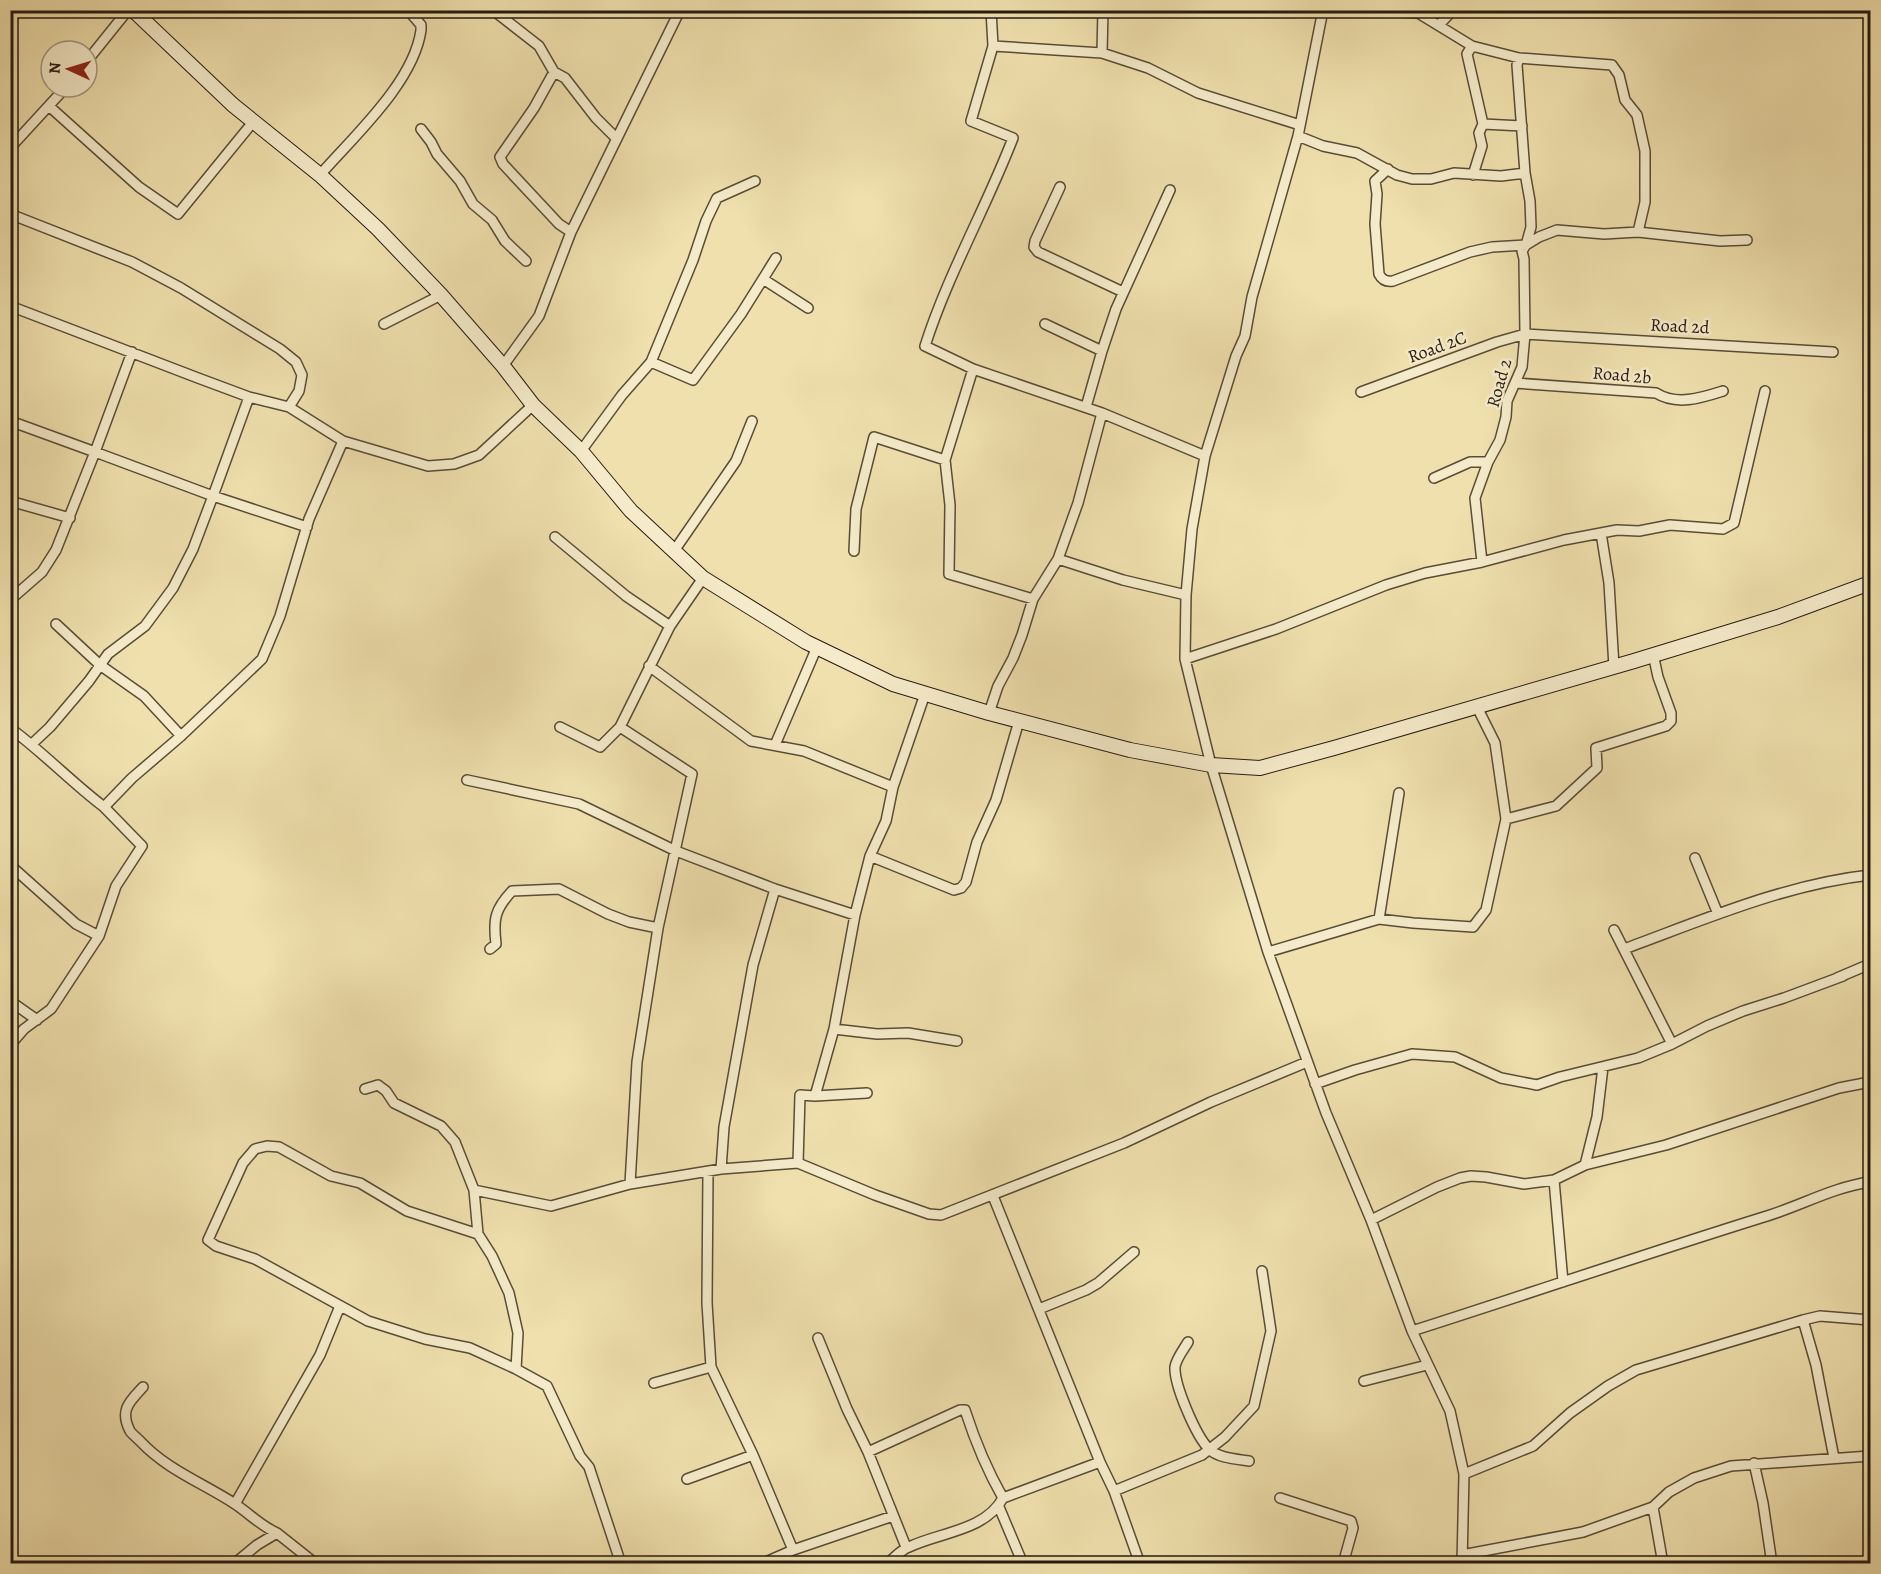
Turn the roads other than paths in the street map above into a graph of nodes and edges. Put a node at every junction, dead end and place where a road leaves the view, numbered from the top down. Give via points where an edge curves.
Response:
1 (128, 10) edge
2 (133, 10) edge
3 (408, 10) edge
4 (496, 10) edge
5 (680, 10) edge
6 (991, 10) edge
7 (1103, 10) edge
8 (1453, 10) edge
9 (1323, 11) edge
10 (1439, 25) junction
11 (99, 46) edge
12 (993, 46) junction
13 (1472, 46) junction
14 (1102, 53) junction
15 (1519, 58) junction
16 (554, 72) junction
17 (56, 99) edge
18 (50, 107) junction
19 (253, 122) junction
20 (1483, 124) junction
21 (1300, 125) junction
22 (1522, 126) junction
23 (421, 129) dead end
24 (1298, 136) junction
25 (616, 138) junction
26 (10, 148) edge
27 (1388, 169) junction
28 (1525, 174) junction
29 (320, 175) junction
30 (1473, 175) junction
31 (755, 181) dead end
32 (1060, 187) dead end
33 (1170, 190) dead end
34 (10, 214) edge
35 (571, 232) junction
36 (1638, 232) junction
37 (1747, 240) dead end
38 (1526, 245) junction
39 (776, 258) dead end
40 (525, 261) dead end
41 (763, 279) junction
42 (1123, 292) junction
43 (441, 295) junction
44 (10, 306) edge
45 (808, 308) dead end
46 (384, 324) dead end
47 (1045, 324) dead end
48 (1526, 334) junction
49 (1102, 351) junction
50 (132, 352) junction
51 (1833, 352) dead end
52 (651, 362) junction
53 (503, 366) junction
54 (973, 369) junction
55 (1515, 383) junction
56 (1723, 391) dead end
57 (1765, 391) dead end
58 (1361, 392) dead end
59 (249, 397) junction
60 (533, 405) junction
61 (289, 407) junction
62 (1086, 407) junction
63 (1102, 413) junction
64 (10, 420) edge
65 (752, 421) dead end
66 (343, 441) junction
67 (581, 451) junction
68 (95, 452) junction
69 (1205, 456) junction
70 (945, 460) junction
71 (1488, 462) junction
72 (1434, 478) dead end
73 (213, 496) junction
74 (10, 501) edge
75 (70, 518) junction
76 (307, 527) junction
77 (1601, 533) junction
78 (555, 537) dead end
79 (674, 551) junction
80 (854, 551) dead end
81 (1059, 559) junction
82 (1482, 562) junction
83 (704, 578) junction
84 (1870, 583) edge
85 (1186, 595) junction
86 (1033, 599) junction
87 (10, 600) edge
88 (56, 624) dead end
89 (670, 626) junction
90 (817, 647) junction
91 (1653, 654) junction
92 (1185, 659) junction
93 (100, 665) junction
94 (650, 666) junction
95 (1614, 667) junction
96 (925, 694) junction
97 (1477, 707) junction
98 (989, 713) junction
99 (1019, 721) junction
100 (560, 727) dead end
101 (620, 727) junction
102 (10, 728) edge
103 (181, 736) junction
104 (32, 744) junction
105 (775, 745) junction
106 (1211, 765) junction
107 (467, 780) dead end
108 (893, 787) junction
109 (1399, 793) dead end
110 (104, 807) junction
111 (1506, 819) junction
112 (676, 851) junction
113 (870, 855) junction
114 (1695, 858) dead end
115 (10, 865) edge
116 (1870, 875) edge
117 (775, 889) junction
118 (1718, 914) junction
119 (855, 915) junction
120 (1380, 919) junction
121 (658, 928) junction
122 (1614, 930) dead end
123 (99, 936) junction
124 (490, 949) dead end
125 (1624, 950) junction
126 (1268, 952) junction
127 (1870, 964) edge
128 (1842, 976) dead end
129 (1784, 998) junction
130 (10, 1001) edge
131 (37, 1020) junction
132 (834, 1029) junction
133 (957, 1041) dead end
134 (1672, 1044) junction
135 (10, 1045) edge
136 (1307, 1062) junction
137 (1603, 1067) junction
138 (1870, 1082) edge
139 (1316, 1084) junction
140 (365, 1089) dead end
141 (867, 1093) dead end
142 (815, 1096) junction
143 (798, 1163) junction
144 (1585, 1165) junction
145 (721, 1169) junction
146 (708, 1172) junction
147 (1554, 1180) junction
148 (1870, 1182) edge
149 (630, 1184) junction
150 (474, 1190) junction
151 (993, 1196) junction
152 (1371, 1220) junction
153 (478, 1234) junction
154 (1134, 1252) dead end
155 (1262, 1271) dead end
156 (1563, 1282) junction
157 (340, 1306) junction
158 (1039, 1309) junction
159 (1803, 1320) junction
160 (1870, 1320) edge
161 (1412, 1331) junction
162 (818, 1338) dead end
163 (1188, 1342) dead end
164 (1427, 1365) junction
165 (711, 1367) junction
166 (516, 1369) junction
167 (1364, 1381) dead end
168 (654, 1383) dead end
169 (143, 1387) dead end
170 (1209, 1449) junction
171 (868, 1452) junction
172 (753, 1455) junction
173 (1870, 1456) edge
174 (1833, 1458) junction
175 (1249, 1461) dead end
176 (1100, 1462) junction
177 (1754, 1463) junction
178 (1464, 1474) junction
179 (687, 1479) dead end
180 (1114, 1491) junction
181 (1281, 1498) dead end
182 (1001, 1503) junction
183 (235, 1504) junction
184 (1653, 1507) junction
185 (893, 1516) junction
186 (277, 1533) junction
187 (906, 1547) junction
188 (793, 1550) junction
189 (1462, 1559) edge
190 (234, 1563) edge
191 (312, 1563) edge
192 (621, 1563) edge
193 (761, 1563) edge
194 (886, 1563) edge
195 (1023, 1563) edge
196 (1140, 1563) edge
197 (1343, 1563) edge
198 (1663, 1563) edge
199 (1772, 1563) edge

1 - 11 street
2 - 19 street
3 - 29 street via 421,25 411,65 388,98
4 - 16 street via 539,46
5 - 25 street
6 - 12 street
7 - 14 street
8 - 10 street
9 - 10 street via 1418,13
9 - 21 street
10 - 13 street
12 - 14 street
12 - 54 street via 971,121 1013,138 936,310 925,346
13 - 15 street
13 - 20 street via 1467,54
14 - 21 street via 1148,68 1198,93
15 - 22 street, Road 2
15 - 36 street via 1612,65 1619,75 1625,100 1637,115 1645,151 1645,202
16 - 25 street via 565,78
16 - 35 street via 500,157
17 - 18 street
18 - 19 street via 139,187 178,214
18 - 26 street
19 - 29 street
20 - 22 street
20 - 30 street via 1479,133 1482,146
21 - 24 street
22 - 28 street, Road 2
23 - 40 street via 473,204 492,220 505,241
24 - 27 street via 1357,153
24 - 69 street via 1252,297 1245,336
25 - 35 street
27 - 30 street via 1397,175 1423,180 1447,174
27 - 38 street via 1375,182 1381,279 1393,281 1470,252
28 - 30 street
28 - 38 street, Road 2 via 1531,227
29 - 43 street
31 - 52 street via 717,198
32 - 42 street via 1034,247
33 - 42 street
34 - 61 street via 132,262 280,349 296,362 302,375
35 - 53 street via 539,316
36 - 37 street
36 - 38 street via 1557,230
38 - 48 street, Road 2 via 1522,251
39 - 41 street
41 - 45 street
41 - 52 street via 693,380
42 - 49 street
43 - 46 street
43 - 53 street
44 - 50 street
47 - 49 street
48 - 51 street, Road 2d
48 - 55 street, Road 2 via 1522,367
48 - 58 street, Road 2C
49 - 62 street
50 - 59 street
50 - 68 street
52 - 67 street
53 - 60 street
54 - 62 street
54 - 70 street
55 - 56 street, Road 2b via 1656,393 1665,398 1695,400
55 - 71 street, Road 2 via 1507,401 1500,441
57 - 77 street via 1734,523 1723,529 1670,525
59 - 61 street
59 - 73 street
60 - 66 street via 479,455 454,464 428,466
60 - 67 street
61 - 66 street
62 - 63 street
63 - 69 street
63 - 81 street
64 - 68 street
65 - 79 street via 736,461
66 - 76 street
67 - 79 street via 631,511
68 - 73 street
68 - 75 street
69 - 85 street
70 - 80 street via 874,437 856,509
70 - 86 street via 950,505 949,574
71 - 72 street via 1470,462
71 - 82 street, Road 2 via 1476,498
73 - 76 street
73 - 93 street via 173,588 145,626 108,654
74 - 75 street
75 - 87 street via 42,572
76 - 103 street via 280,616 262,659
77 - 82 street
77 - 95 street via 1609,583
78 - 89 street via 626,597
79 - 83 street
81 - 85 street
81 - 86 street
82 - 92 street via 1386,585 1284,626
83 - 89 street
83 - 90 street
84 - 91 street
85 - 92 street
86 - 98 street
88 - 93 street
89 - 94 street
90 - 96 street via 893,684
90 - 105 street
91 - 95 street
91 - 111 street via 1671,713 1669,723 1596,748 1597,768 1556,806
92 - 106 street
93 - 103 street via 144,696
93 - 104 street
94 - 101 street
94 - 105 street via 751,741
95 - 97 street
96 - 98 street
96 - 108 street
97 - 106 street via 1260,768
97 - 111 street via 1496,742
98 - 99 street
99 - 106 street via 1130,750
99 - 113 street via 996,800 961,888 954,890
100 - 101 street via 600,747
101 - 112 street via 692,774
102 - 104 street
103 - 110 street
104 - 110 street
105 - 108 street via 804,751
106 - 126 street
107 - 112 street via 579,804
108 - 113 street via 886,821
109 - 120 street
110 - 123 street via 142,846 116,886
111 - 120 street via 1486,910 1473,927
112 - 117 street
112 - 121 street
113 - 119 street
114 - 118 street
115 - 123 street via 76,924
116 - 118 street via 1839,878
117 - 119 street
117 - 145 street via 753,965 724,1127
118 - 125 street
119 - 132 street
120 - 126 street
121 - 124 street via 608,914 560,889 512,891 496,914 496,944
121 - 149 street via 638,1062
122 - 125 street
123 - 131 street via 51,1009
125 - 134 street
126 - 136 street
127 - 129 street
128 - 129 street
129 - 134 street via 1739,1012
130 - 131 street
131 - 135 street
132 - 133 street via 908,1033
132 - 142 street
134 - 137 street
136 - 139 street
136 - 151 street
137 - 139 street via 1537,1085 1502,1078 1455,1057 1412,1054
137 - 144 street via 1597,1117
138 - 144 street via 1839,1088 1657,1148
139 - 152 street
140 - 150 street via 378,1085 394,1104 441,1126 455,1142
141 - 142 street
142 - 143 street via 800,1095
143 - 145 street
143 - 151 street via 929,1214 941,1215
144 - 147 street
145 - 146 street
146 - 149 street
146 - 165 street via 707,1303
147 - 152 street via 1524,1184 1471,1176 1437,1187
147 - 156 street
148 - 156 street via 1851,1184 1770,1215
149 - 150 street via 551,1206
150 - 153 street
151 - 158 street
152 - 161 street
153 - 157 street via 407,1211 360,1183 331,1176 279,1147 255,1149 243,1163 208,1240 255,1260
153 - 166 street via 509,1293 518,1333
154 - 158 street via 1092,1287
155 - 170 street via 1271,1331 1254,1406
156 - 161 street
157 - 166 street via 368,1321 471,1348
157 - 183 street via 320,1354
158 - 176 street
159 - 160 street via 1820,1316
159 - 174 street via 1816,1365
159 - 178 street via 1636,1370 1570,1413 1533,1446
161 - 164 street
162 - 171 street
163 - 170 street via 1175,1364 1176,1376 1190,1418
164 - 167 street
164 - 178 street via 1450,1411
165 - 168 street
165 - 172 street
166 - 192 street via 547,1386 589,1467
169 - 183 street via 127,1404 130,1431 173,1469
170 - 175 street
170 - 180 street
171 - 182 street via 965,1410
171 - 185 street
172 - 179 street
172 - 188 street
173 - 174 street
174 - 177 street
176 - 180 street
176 - 182 street
177 - 184 street via 1694,1478 1669,1492
177 - 199 street
178 - 189 street
180 - 196 street
181 - 197 street via 1351,1521 1353,1528
182 - 187 street via 975,1524
182 - 195 street
183 - 186 street
184 - 189 street via 1583,1532
184 - 198 street
185 - 187 street
185 - 188 street
186 - 190 street
186 - 191 street
187 - 194 street
188 - 193 street

